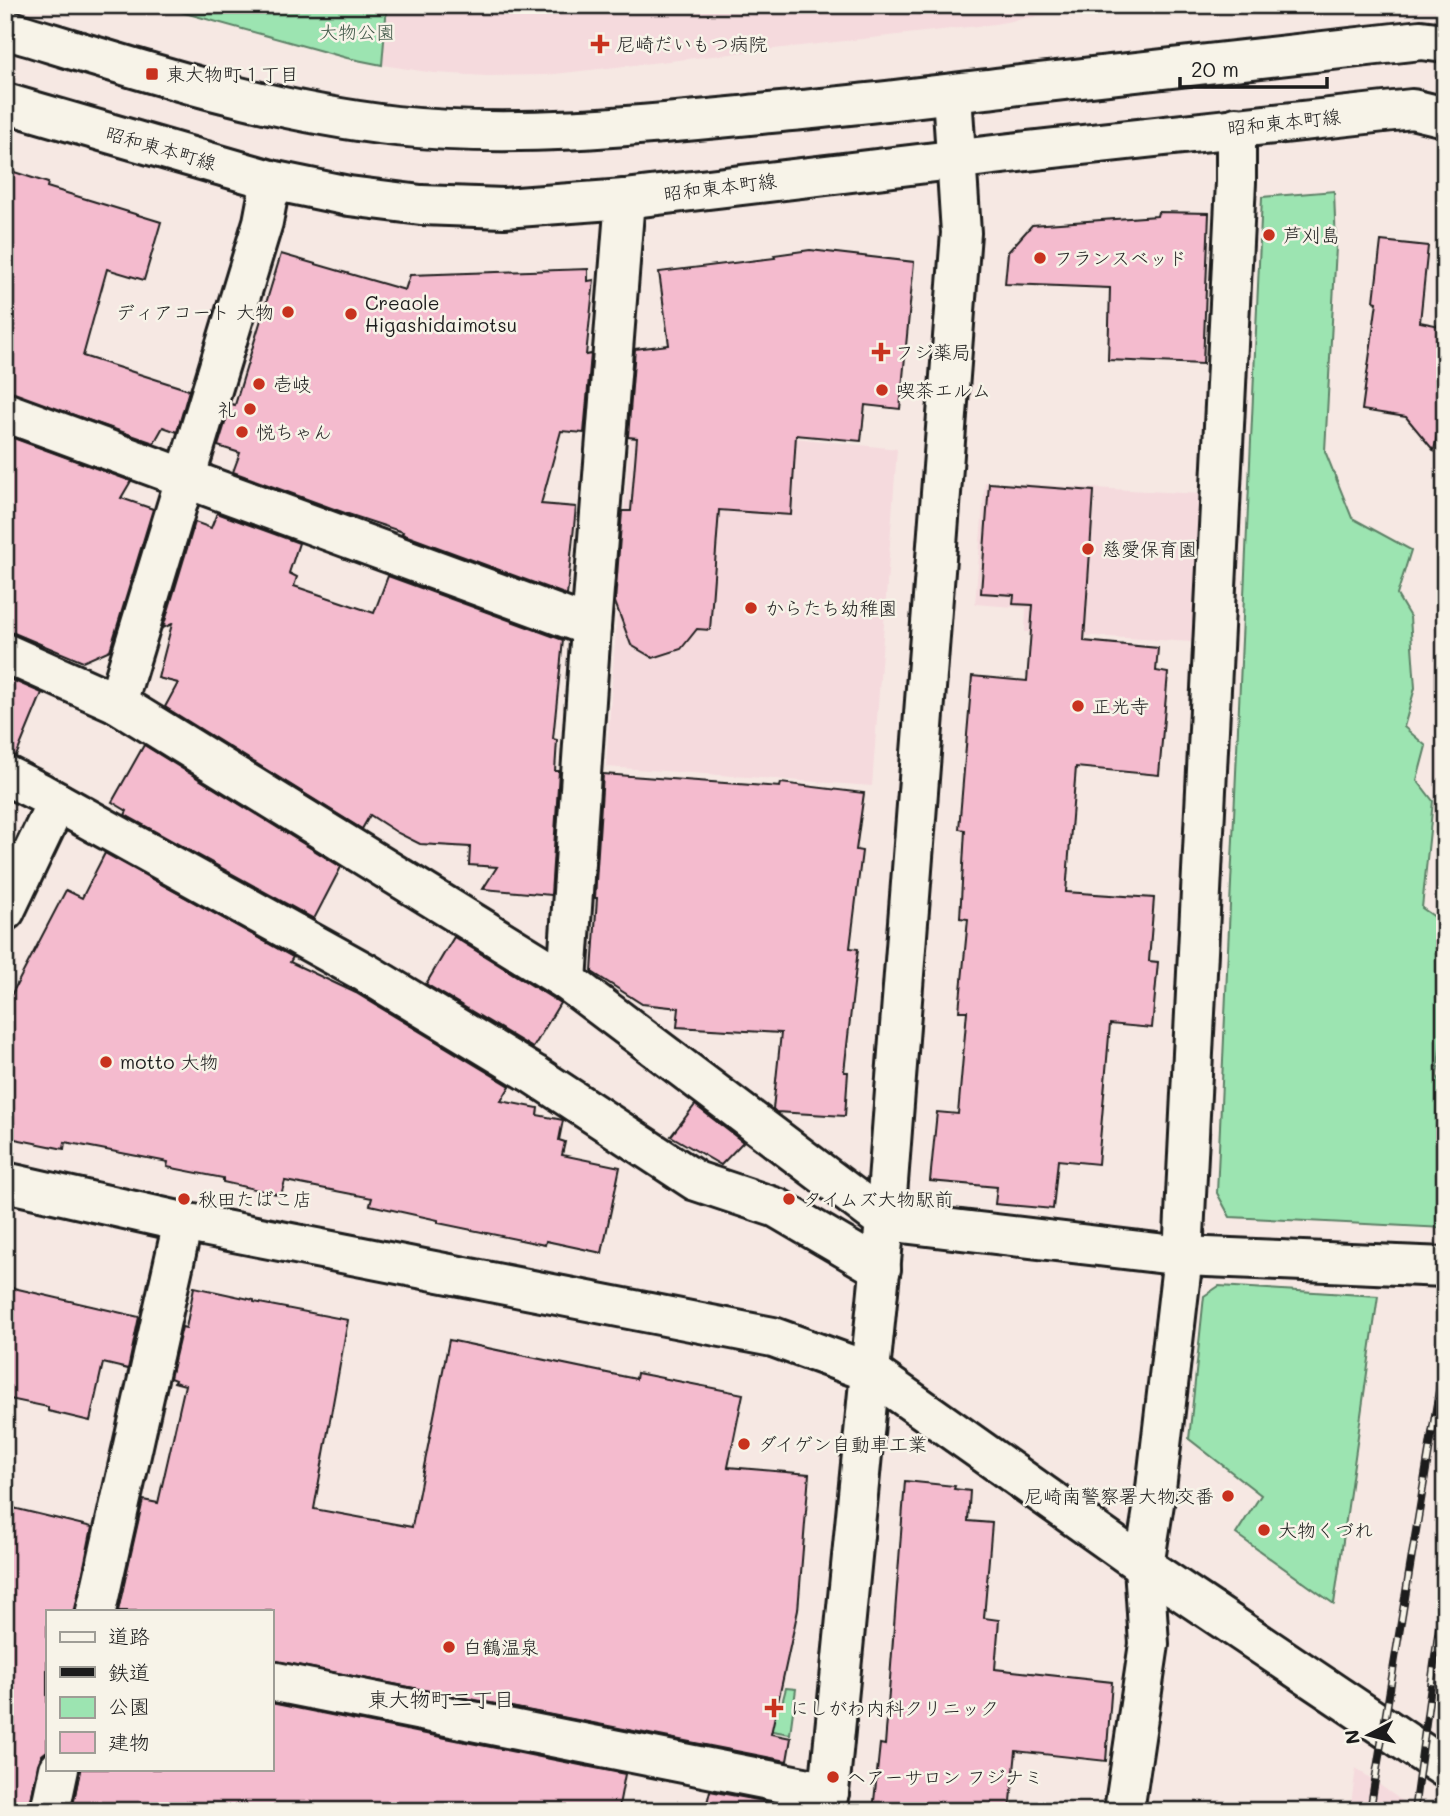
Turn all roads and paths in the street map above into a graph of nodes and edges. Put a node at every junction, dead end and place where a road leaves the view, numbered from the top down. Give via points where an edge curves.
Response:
1 (5, 29) edge
2 (1445, 43) edge
3 (952, 94) junction
4 (5, 103) edge
5 (1445, 117) edge
6 (1236, 127) junction
7 (957, 160) junction
8 (271, 180) junction
9 (625, 199) junction
10 (5, 412) edge
11 (186, 479) junction
12 (591, 627) junction
13 (5, 653) edge
14 (117, 703) junction
15 (5, 775) edge
16 (57, 802) junction
17 (6, 908) edge
18 (567, 981) junction
19 (5, 1182) edge
20 (886, 1221) junction
21 (183, 1222) junction
22 (1183, 1256) junction
23 (1445, 1267) edge
24 (881, 1269) junction
25 (870, 1373) junction
26 (1144, 1566) junction
27 (96, 1610) edge
28 (273, 1681) edge
29 (1445, 1768) edge
30 (60, 1770) edge
31 (827, 1802) edge
32 (50, 1811) edge
33 (1124, 1811) edge

1 - 3 street via 152,74 293,110 452,131 643,125
2 - 3 street via 1421,40
3 - 7 street
4 - 8 street, 昭和東本町線
5 - 6 street, 昭和東本町線 via 1412,110
6 - 7 street, 昭和東本町線
6 - 22 street
7 - 9 street, 昭和東本町線
7 - 20 street via 961,233
8 - 9 street, 昭和東本町線 via 421,205 504,208
8 - 11 street
9 - 12 street
10 - 11 street
11 - 12 street
11 - 14 street
12 - 18 street
13 - 14 street
14 - 18 street
15 - 16 street
16 - 17 street
16 - 24 street via 366,973 533,1074 695,1181 777,1208
18 - 20 street
19 - 21 street
20 - 22 street
20 - 24 street
21 - 25 street via 773,1337
21 - 27 street
22 - 23 street
22 - 26 street
24 - 25 street
25 - 26 street
25 - 31 street
26 - 29 street
26 - 33 street via 1149,1644
28 - 31 street
30 - 32 street

